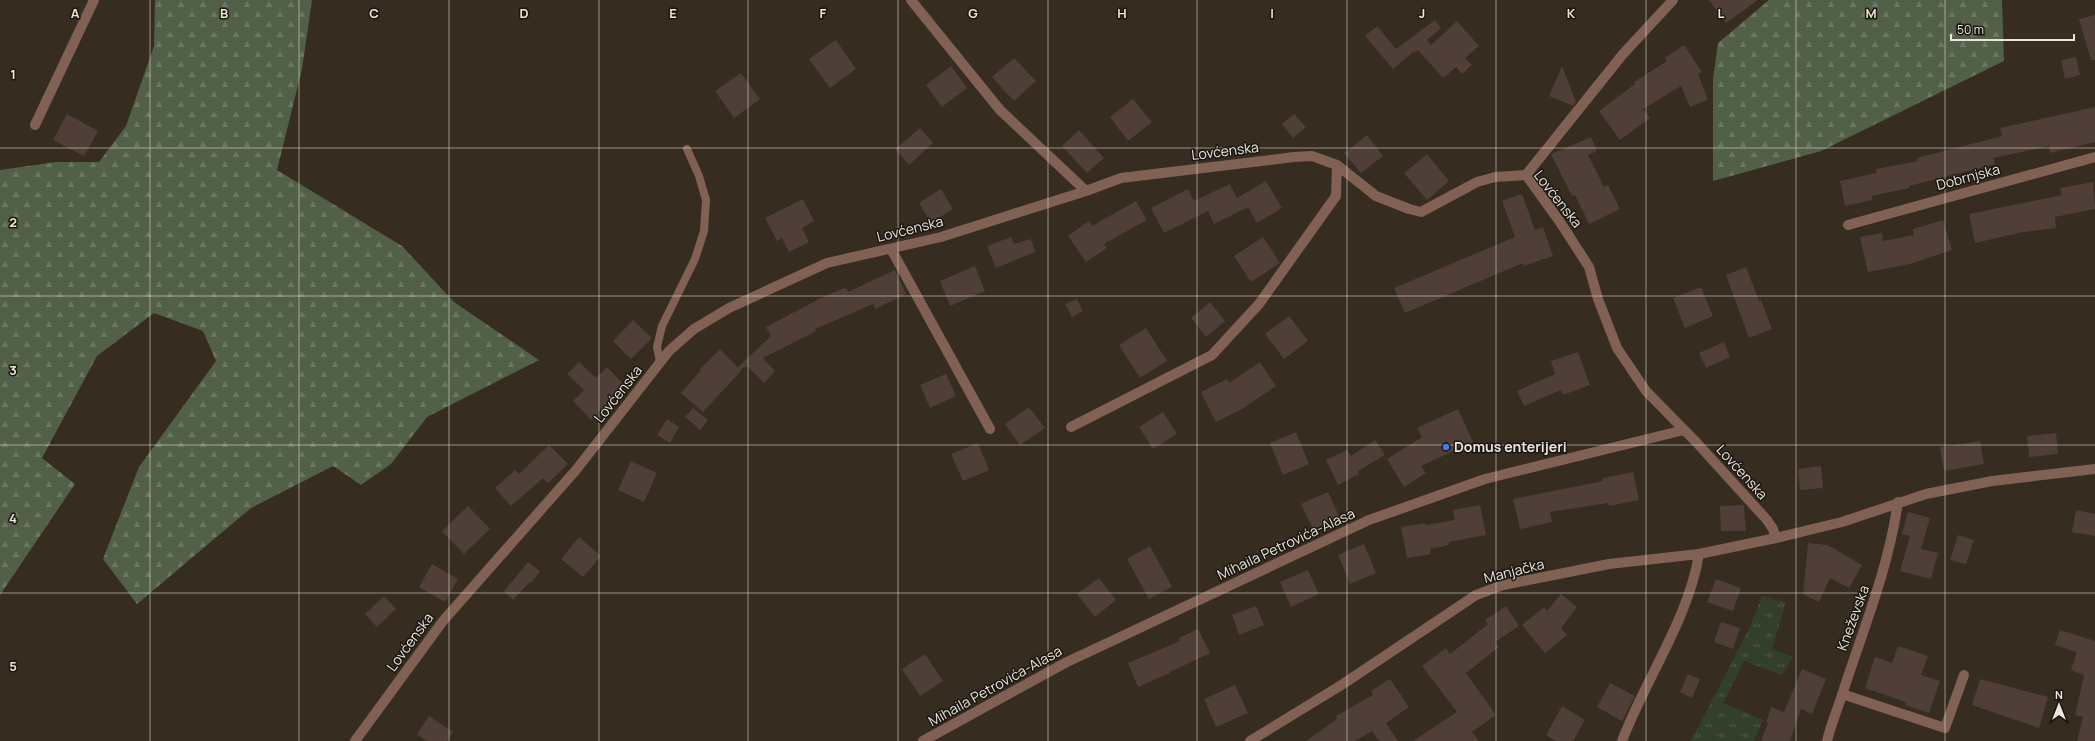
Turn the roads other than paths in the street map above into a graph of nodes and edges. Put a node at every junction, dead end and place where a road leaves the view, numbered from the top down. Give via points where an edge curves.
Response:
1 (94, 0) edge
2 (912, 0) edge
3 (1673, 0) edge
4 (35, 125) dead end
5 (687, 149) dead end
6 (2095, 157) edge
7 (1337, 166) junction
8 (1526, 175) junction
9 (1086, 191) junction
10 (1848, 224) dead end
11 (891, 248) junction
12 (660, 362) junction
13 (1071, 427) dead end
14 (990, 429) dead end
15 (1684, 430) junction
16 (2095, 469) edge
17 (1898, 502) junction
18 (1776, 538) junction
19 (1699, 554) junction
20 (1964, 675) dead end
21 (1842, 694) junction
22 (355, 741) edge
23 (923, 741) edge
24 (1250, 741) edge
25 (1622, 741) edge
26 (1827, 741) edge

1 - 4 street
2 - 9 street via 1000,110
3 - 8 street via 1623,54
5 - 12 lane via 706,200 704,231 695,259 662,326 657,348
6 - 10 street, Dobrnjska
7 - 8 street, Lovćenska via 1376,196 1421,212 1477,182 1495,177
7 - 9 street, Lovćenska via 1312,156 1294,157 1121,178
7 - 13 street via 1336,196 1259,304 1212,355
8 - 15 street, Lovćenska via 1589,267 1617,348 1646,391
9 - 11 street, Lovćenska via 941,236
11 - 12 street, Lovćenska via 826,263 728,308 694,329
11 - 14 street
12 - 22 street, Lovćenska via 576,470 443,621
15 - 18 street, Lovćenska via 1767,520
15 - 23 street, Mihaila Petrovića-Alasa via 1485,479 1369,520 1065,663
16 - 17 street via 1992,481
17 - 18 street via 1842,522
17 - 21 street, Kneževska via 1879,587
18 - 19 street, Manjačka
19 - 24 street, Manjačka via 1609,564 1503,585 1476,595 1343,684
19 - 25 street via 1696,573 1685,604
20 - 21 street via 1945,728
21 - 26 street, Kneževska

